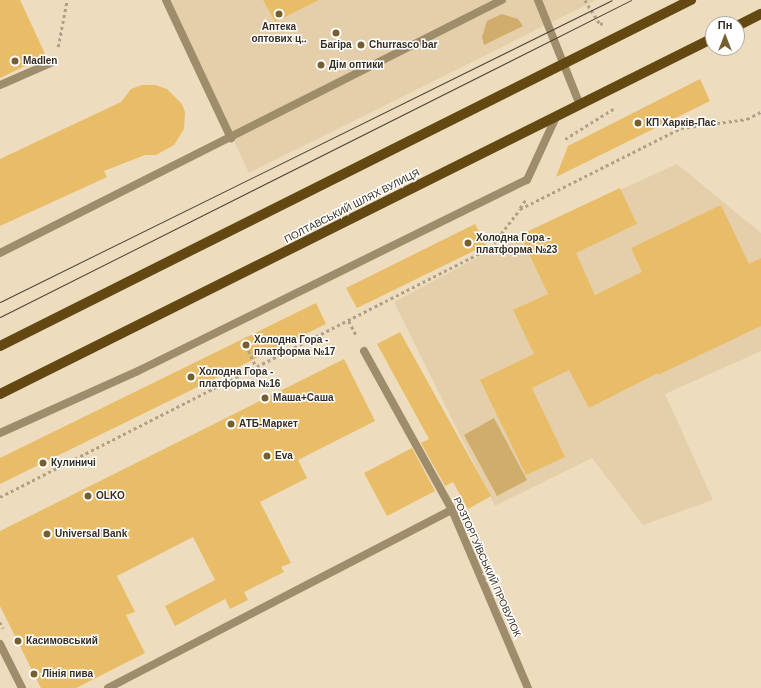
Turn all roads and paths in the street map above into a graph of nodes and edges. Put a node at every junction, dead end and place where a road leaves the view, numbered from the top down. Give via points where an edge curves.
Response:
1 (67, 0) edge
2 (166, 0) edge
3 (502, 0) edge
4 (538, 0) edge
5 (585, 0) edge
6 (691, 0) edge
7 (761, 14) edge
8 (605, 22) dead end
9 (745, 22) edge
10 (705, 42) edge
11 (53, 62) joint
12 (563, 64) junction
13 (0, 85) edge
14 (580, 105) junction
15 (620, 105) dead end
16 (761, 112) edge
17 (556, 117) junction
18 (231, 138) junction
19 (562, 141) dead end
20 (528, 195) dead end
21 (520, 209) junction
22 (0, 253) edge
23 (246, 345) dead end
24 (0, 346) edge
25 (364, 351) dead end
26 (256, 366) junction
27 (0, 394) edge
28 (0, 433) edge
29 (0, 497) edge
30 (452, 510) junction
31 (0, 644) edge
32 (22, 688) edge
33 (108, 688) edge
34 (528, 688) edge

1 - 11 path via 61,36
2 - 18 street
3 - 18 street
4 - 12 street
5 - 8 path via 600,24
6 - 12 main road
7 - 9 main road
10 - 14 main road, ПОЛТАВСЬКИЙ ШЛЯХ ВУЛИЦЯ
11 - 13 street
12 - 14 street
12 - 24 main road
14 - 17 main road, ПОЛТАВСЬКИЙ ШЛЯХ ВУЛИЦЯ
15 - 19 path
16 - 21 path via 747,119 681,128
17 - 27 main road, ПОЛТАВСЬКИЙ ШЛЯХ ВУЛИЦЯ
17 - 28 street via 527,180 138,372
18 - 22 street
20 - 21 path
21 - 26 path via 490,248
23 - 26 path
25 - 30 street, РОЗТОРГУЇВСЬКИЙ ПРОВУЛОК
26 - 29 path
30 - 33 street
30 - 34 street, РОЗТОРГУЇВСЬКИЙ ПРОВУЛОК
31 - 32 street

